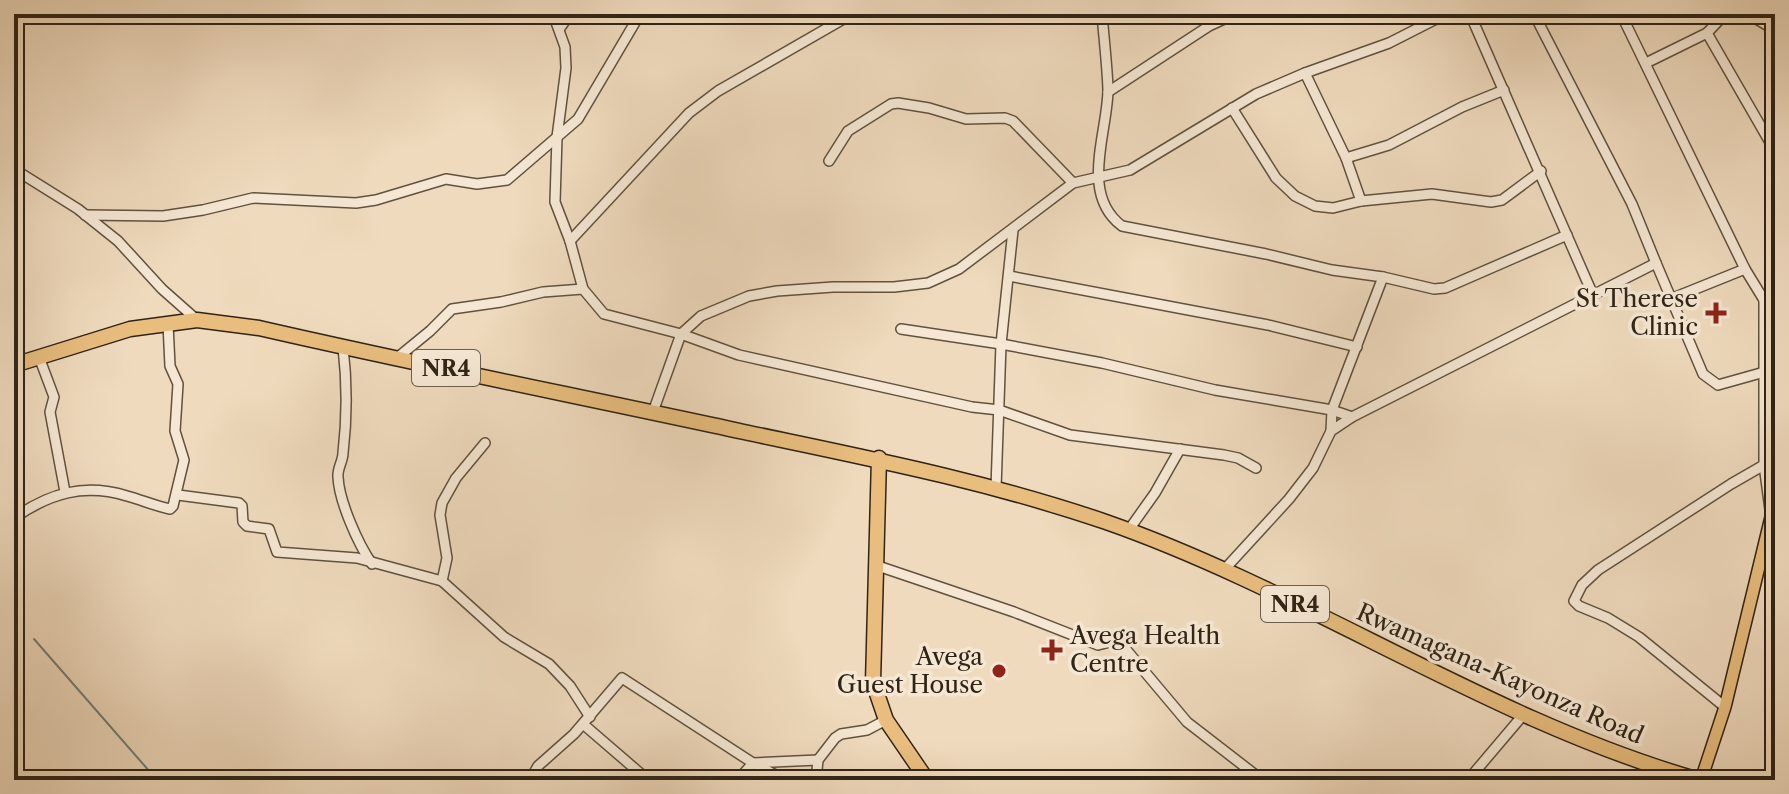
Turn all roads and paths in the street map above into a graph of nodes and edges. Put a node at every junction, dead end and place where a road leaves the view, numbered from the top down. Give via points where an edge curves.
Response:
1 (553, 14) edge
2 (570, 14) edge
3 (640, 14) edge
4 (852, 14) edge
5 (1102, 14) edge
6 (1235, 14) edge
7 (1446, 14) edge
8 (1470, 14) edge
9 (1534, 14) edge
10 (1621, 14) edge
11 (1725, 14) edge
12 (1748, 14) edge
13 (560, 28) junction
14 (1775, 30) edge
15 (1707, 33) junction
16 (1646, 63) junction
17 (1305, 73) junction
18 (1504, 90) junction
19 (1108, 92) junction
20 (1232, 108) junction
21 (561, 109) junction
22 (574, 123) junction
23 (557, 137) junction
24 (1775, 150) edge
25 (1346, 158) junction
26 (829, 161) dead end
27 (14, 169) edge
28 (1541, 171) junction
29 (1097, 176) junction
30 (1073, 183) junction
31 (1361, 201) junction
32 (85, 215) junction
33 (1013, 230) junction
34 (1567, 235) junction
35 (570, 241) junction
36 (1656, 263) junction
37 (1745, 269) junction
38 (1009, 276) junction
39 (1383, 277) junction
40 (1775, 284) edge
41 (583, 289) junction
42 (1593, 295) junction
43 (1673, 298) junction
44 (1764, 301) junction
45 (1775, 318) edge
46 (197, 320) junction
47 (168, 324) junction
48 (901, 329) dead end
49 (681, 334) junction
50 (1001, 344) junction
51 (343, 347) junction
52 (1357, 347) junction
53 (39, 357) junction
54 (397, 358) junction
55 (14, 365) edge
56 (1775, 369) edge
57 (1764, 373) junction
58 (999, 410) junction
59 (1332, 410) junction
60 (653, 412) junction
61 (1352, 417) junction
62 (1331, 431) junction
63 (485, 443) dead end
64 (1180, 449) junction
65 (879, 458) junction
66 (1764, 465) junction
67 (1256, 468) dead end
68 (996, 488) junction
69 (65, 492) junction
70 (178, 495) junction
71 (1773, 515) edge
72 (14, 518) edge
73 (1128, 531) junction
74 (372, 564) junction
75 (875, 565) junction
76 (1223, 571) junction
77 (442, 581) junction
78 (1725, 707) junction
79 (1524, 714) junction
80 (14, 720) edge
81 (586, 720) junction
82 (886, 720) junction
83 (818, 760) junction
84 (14, 763) edge
85 (753, 763) junction
86 (1656, 774) edge
87 (530, 780) edge
88 (648, 780) edge
89 (738, 780) edge
90 (785, 780) edge
91 (816, 780) edge
92 (927, 780) edge
93 (1262, 780) edge
94 (1468, 780) edge
95 (1700, 780) edge

1 - 13 street
2 - 13 street
3 - 22 street
4 - 35 street via 689,113
5 - 19 street
6 - 19 street
7 - 17 street via 1389,43
8 - 18 street
9 - 36 street via 1632,204
10 - 16 street
11 - 15 street
12 - 14 street
13 - 21 street via 566,68
15 - 16 street
15 - 24 street
16 - 37 street
17 - 20 street
17 - 25 street
18 - 25 street via 1389,145
18 - 28 street
19 - 29 street
20 - 29 street via 1130,170
20 - 31 street via 1276,178 1295,196 1333,208
21 - 22 street
21 - 23 street
22 - 23 street
23 - 32 street via 507,180 496,183 446,179 356,203 253,198 163,216
23 - 35 street via 555,202
25 - 31 street
26 - 30 street via 848,131 898,103 966,119 1013,121
27 - 32 street
28 - 31 street via 1502,200 1491,202 1432,194
28 - 34 street
29 - 30 street
29 - 39 street via 1108,211 1122,226
30 - 33 street
32 - 46 street
33 - 38 street
33 - 49 street via 959,269 928,283 749,296 701,316
34 - 39 street via 1445,288
34 - 42 street
35 - 41 street
36 - 42 street
36 - 43 street
37 - 43 street
37 - 44 street
38 - 50 street
38 - 52 street
39 - 52 street
40 - 44 street
41 - 49 street via 604,314
41 - 54 street via 452,309
42 - 61 street
43 - 57 street via 1703,374 1711,381 1718,385
44 - 45 street
44 - 57 street
46 - 47 highway, NR4
46 - 51 highway, NR4
47 - 53 highway, NR4 via 130,329
47 - 70 street via 170,366 178,384 175,431 184,460
48 - 50 street
49 - 58 street via 739,355
49 - 60 street
50 - 58 street
50 - 59 street
51 - 54 highway, NR4
51 - 74 street via 343,456 337,473 340,493
52 - 59 street
53 - 55 highway, NR4
53 - 69 street via 54,397 50,412
54 - 60 highway, NR4
56 - 57 street
57 - 66 street
58 - 64 street via 1070,435
58 - 68 street
59 - 61 street
59 - 62 street
60 - 65 highway, NR4
61 - 62 street
62 - 76 street via 1313,468
63 - 77 street via 442,503 447,558
64 - 67 street via 1238,458
64 - 73 street
65 - 68 highway, Rwamagana-Kayonza Road / NR4
65 - 75 highway
66 - 71 street
66 - 78 street via 1598,570 1574,601 1639,637
68 - 73 highway, Rwamagana-Kayonza Road / NR4
69 - 70 street via 125,495 170,509
69 - 72 street
70 - 74 street via 239,503 243,522 269,529 277,552 357,558
71 - 78 main road
73 - 76 highway, Rwamagana-Kayonza Road / NR4
74 - 77 street
75 - 82 highway via 873,682
75 - 93 street via 1098,645 1118,640 1187,722
76 - 79 highway, Rwamagana-Kayonza Road / NR4
77 - 81 street via 504,637 549,664 570,686
78 - 95 main road
79 - 86 highway, Rwamagana-Kayonza Road / NR4
79 - 94 street
80 - 84 street
81 - 85 street via 625,679
81 - 87 street
81 - 88 street
82 - 83 street via 841,734
82 - 92 highway
83 - 85 street
83 - 91 street
85 - 89 street
85 - 90 street
86 - 95 highway, Rwamagana-Kayonza Road / NR4

